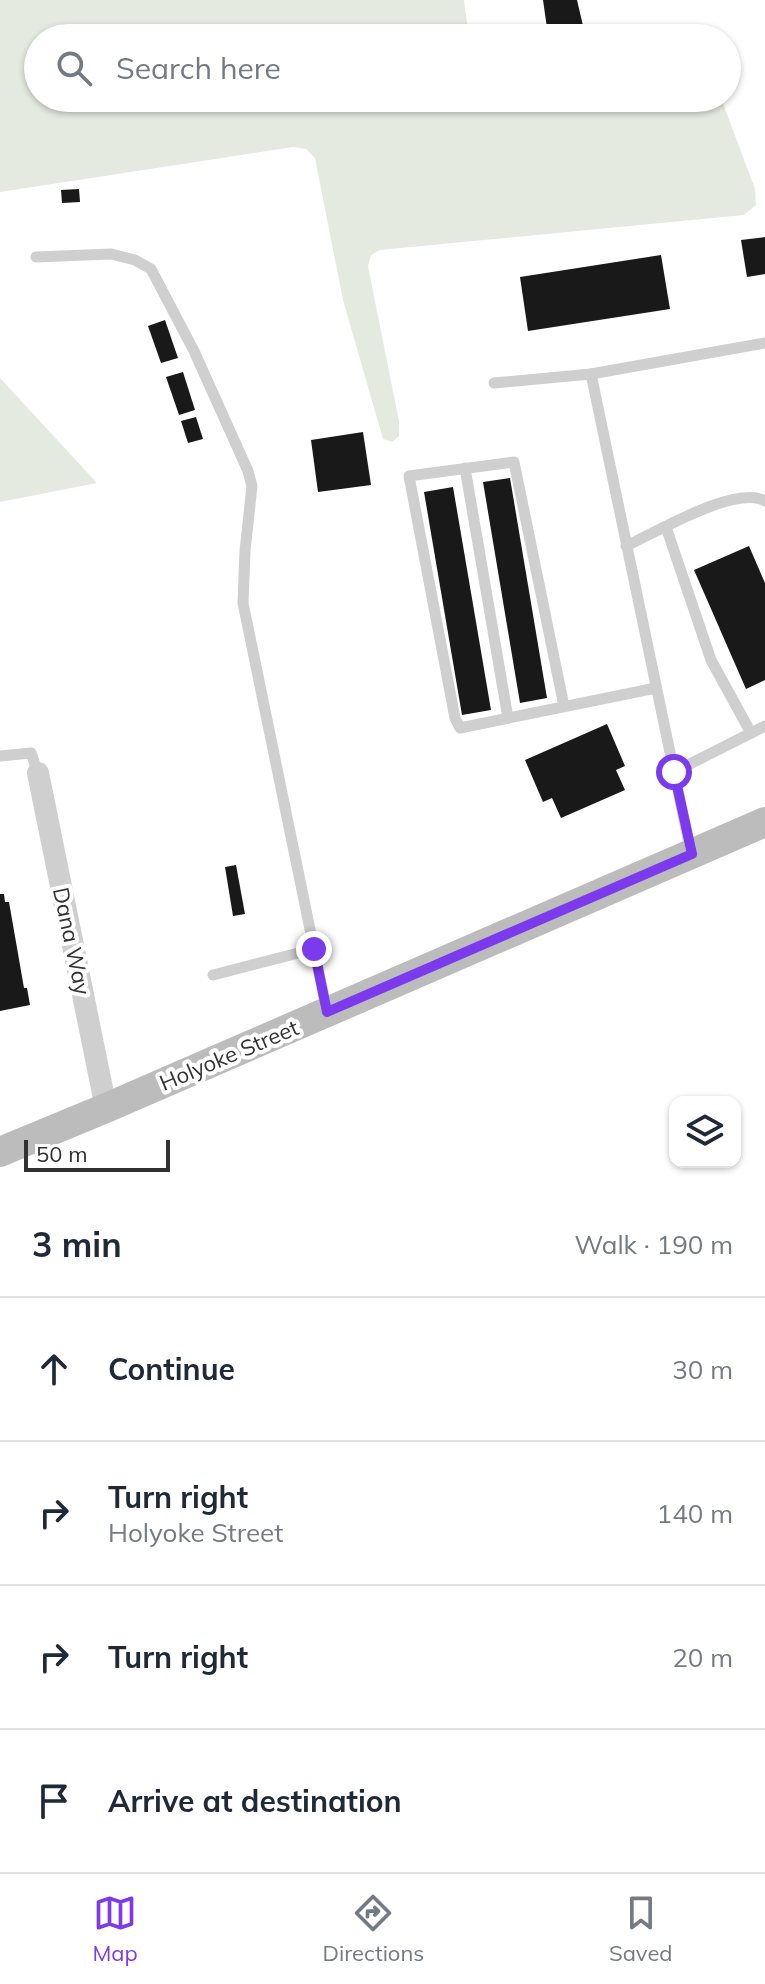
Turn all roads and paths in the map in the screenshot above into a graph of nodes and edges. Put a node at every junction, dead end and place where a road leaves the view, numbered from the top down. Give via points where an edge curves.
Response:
1 (36, 257) dead end
2 (765, 343) edge
3 (591, 374) junction
4 (494, 383) dead end
5 (465, 468) junction
6 (765, 501) edge
7 (666, 527) junction
8 (626, 546) junction
9 (656, 688) junction
10 (564, 706) junction
11 (508, 718) junction
12 (765, 726) edge
13 (751, 733) junction
14 (0, 756) edge
15 (674, 772) junction
16 (38, 773) joint
17 (765, 822) edge
18 (692, 854) junction
19 (314, 949) junction
20 (213, 975) dead end
21 (327, 1012) junction
22 (106, 1108) junction
23 (0, 1152) edge

1 - 19 lane via 111,254 151,269 248,471 252,486 243,603
2 - 3 lane
3 - 4 lane
3 - 8 lane
5 - 10 lane via 514,462
5 - 11 lane
5 - 11 lane via 409,476 423,558 460,728
6 - 7 lane via 739,498
7 - 8 lane
7 - 13 lane via 711,660
8 - 9 lane
9 - 10 lane
9 - 15 lane
10 - 11 lane
12 - 13 lane
13 - 15 lane
14 - 16 lane via 31,753
15 - 18 lane
16 - 22 street, Dana Way
17 - 18 main road, Holyoke Street
18 - 21 main road, Holyoke Street
19 - 20 lane
19 - 21 lane
21 - 22 main road, Holyoke Street
22 - 23 main road, Holyoke Street

